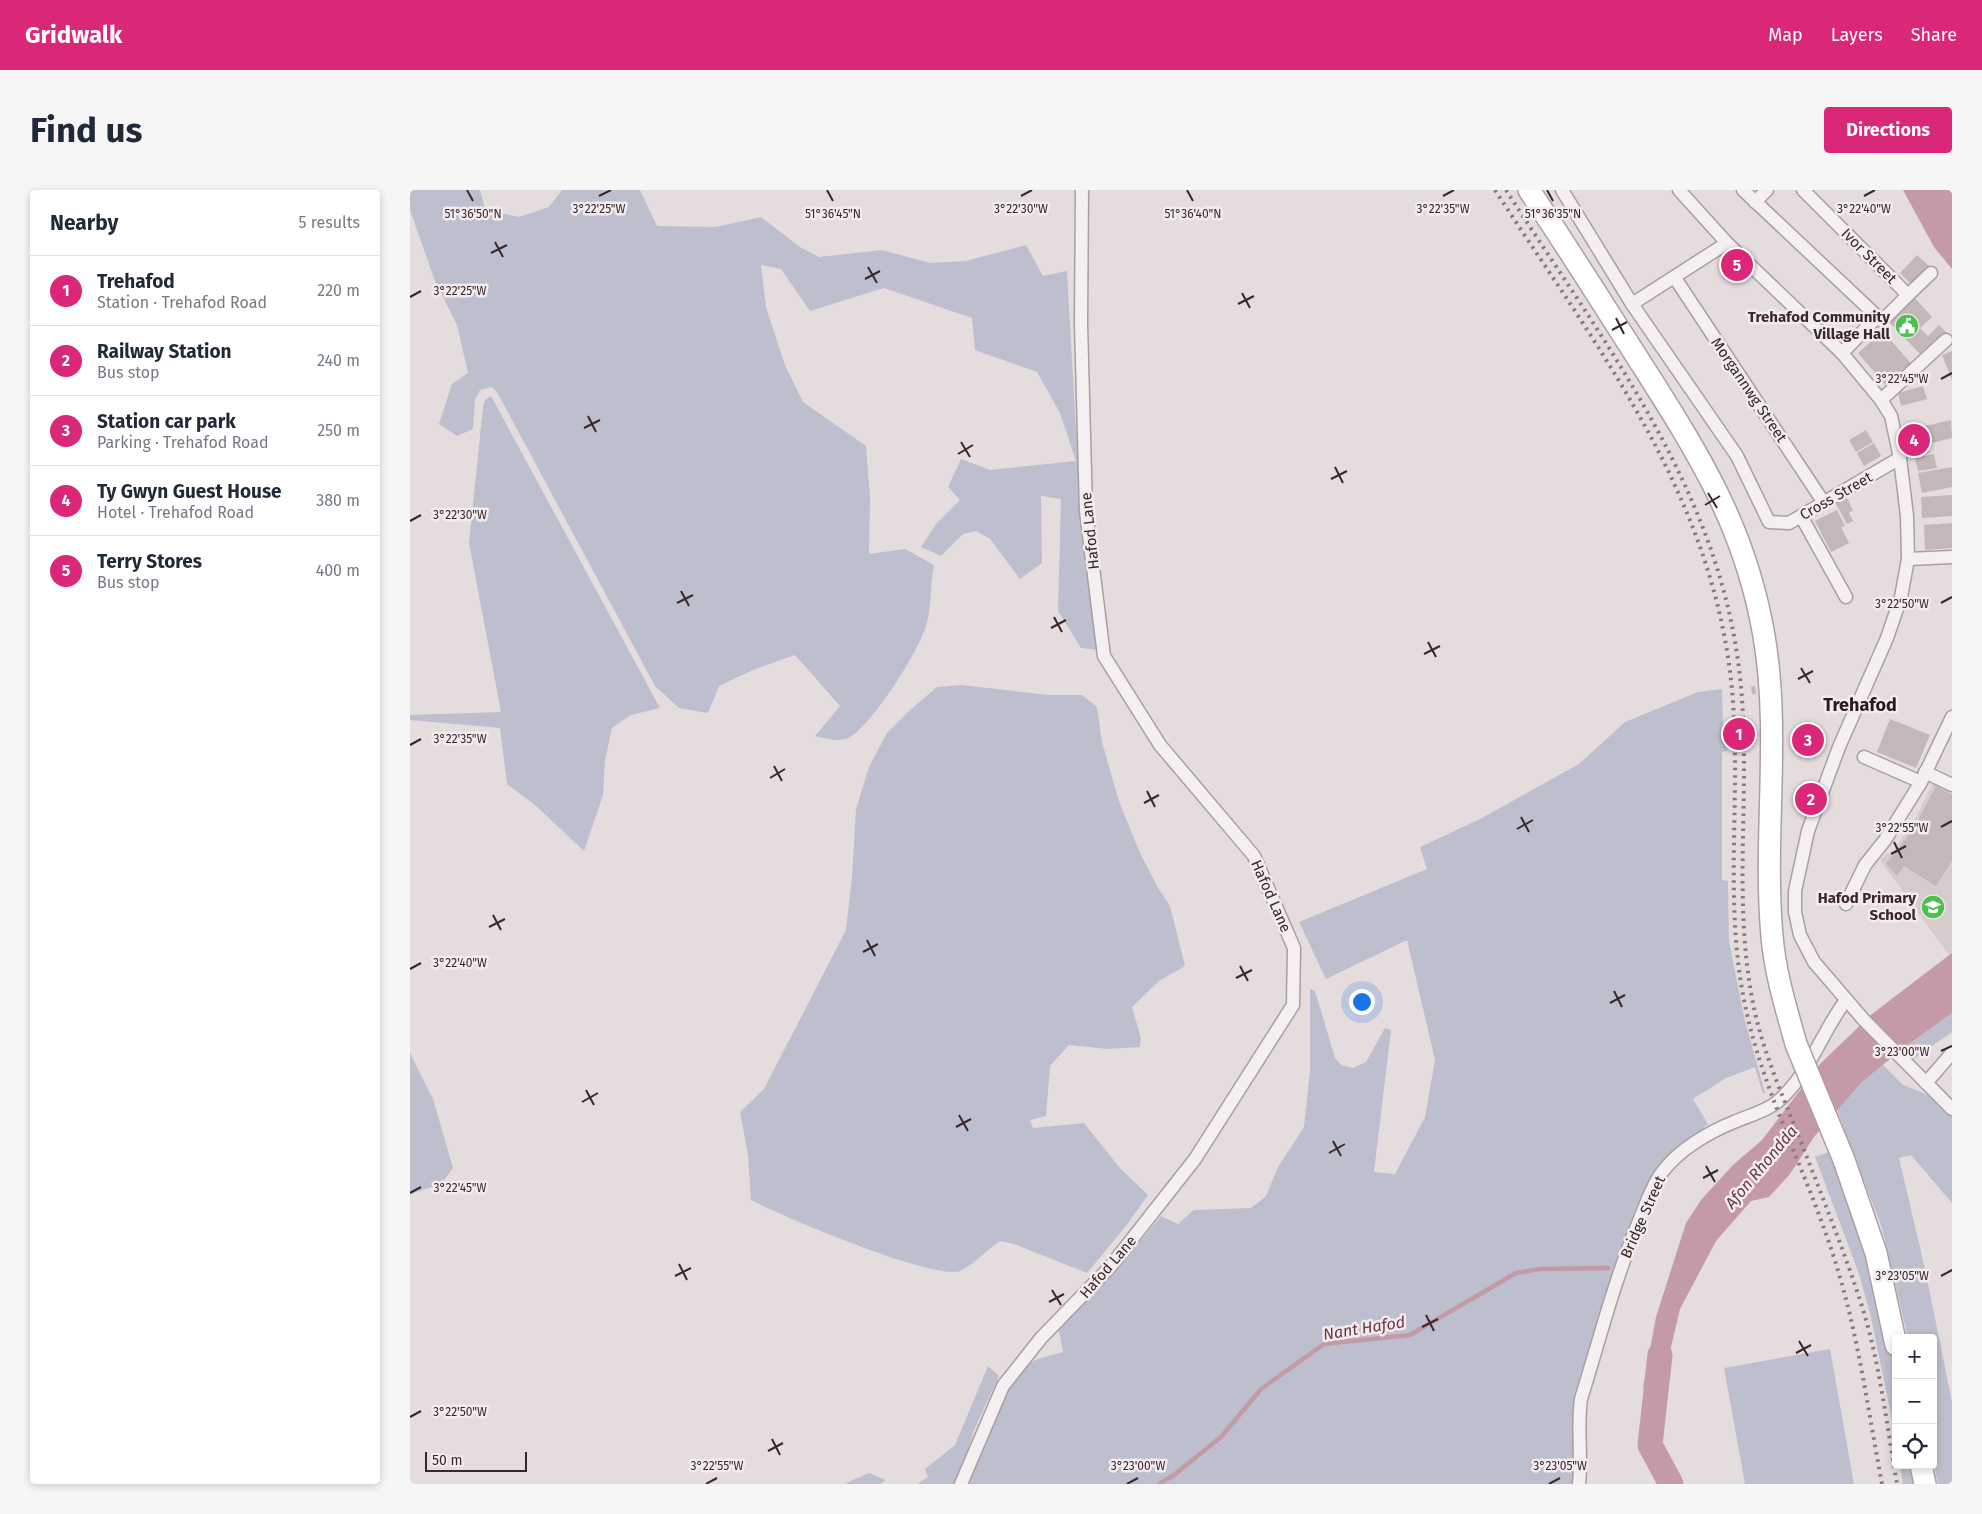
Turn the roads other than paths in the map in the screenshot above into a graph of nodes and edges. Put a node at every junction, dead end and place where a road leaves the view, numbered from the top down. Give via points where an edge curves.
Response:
1 (1082, 190) edge
2 (1529, 190) edge
3 (1562, 190) edge
4 (1679, 190) edge
5 (1743, 190) edge
6 (1767, 190) edge
7 (1804, 190) edge
8 (1755, 202) junction
9 (1727, 243) junction
10 (1931, 273) dead end
11 (1675, 278) junction
12 (1908, 295) junction
13 (1632, 304) junction
14 (1880, 319) junction
15 (1946, 340) dead end
16 (1842, 353) junction
17 (1881, 400) junction
18 (1900, 458) junction
19 (1824, 503) junction
20 (1801, 516) junction
21 (1952, 557) edge
22 (1908, 559) junction
23 (1846, 597) dead end
24 (1952, 717) edge
25 (1864, 757) dead end
26 (1923, 777) junction
27 (1952, 785) edge
28 (1846, 904) dead end
29 (1846, 1000) junction
30 (1952, 1054) edge
31 (1926, 1083) junction
32 (1952, 1109) edge
33 (1894, 1334) edge
34 (1922, 1469) edge
35 (961, 1484) edge
36 (1580, 1484) edge
37 (1925, 1484) edge

1 - 35 street, Hafod Lane via 1081,323 1086,511 1104,656 1160,745 1254,856 1294,948 1293,1005 1196,1159 1110,1268 1031,1350 1003,1386
2 - 33 main road, bridge via 1695,449 1732,523 1745,559 1764,636 1769,676 1769,879 1778,974 1796,1044 1844,1160 1876,1253
3 - 13 street
4 - 9 street
5 - 8 street
6 - 8 street
7 - 12 street, Ivor Street
8 - 14 street
9 - 11 street
9 - 16 street
10 - 12 street
11 - 13 street
11 - 19 street, Morgannwg Street
12 - 14 street, Ivor Street
13 - 20 street, Cross Street via 1737,456 1769,522 1789,523
14 - 16 street, Ivor Street
15 - 17 street
16 - 17 street
17 - 18 street via 1891,416
18 - 19 street, Cross Street
18 - 22 street
19 - 20 street, Cross Street
20 - 23 street
21 - 22 street
22 - 29 street via 1901,597 1887,638 1839,747 1808,831 1795,891 1800,935 1814,962
24 - 26 street
25 - 26 street
26 - 27 street
26 - 28 street via 1885,840 1865,865
29 - 31 street
29 - 36 street, Bridge Street via 1833,1017 1811,1060 1786,1094 1764,1110 1703,1137 1677,1156 1653,1188 1617,1279 1581,1399 1578,1418 1582,1455
30 - 31 street
31 - 32 street
34 - 37 main road

